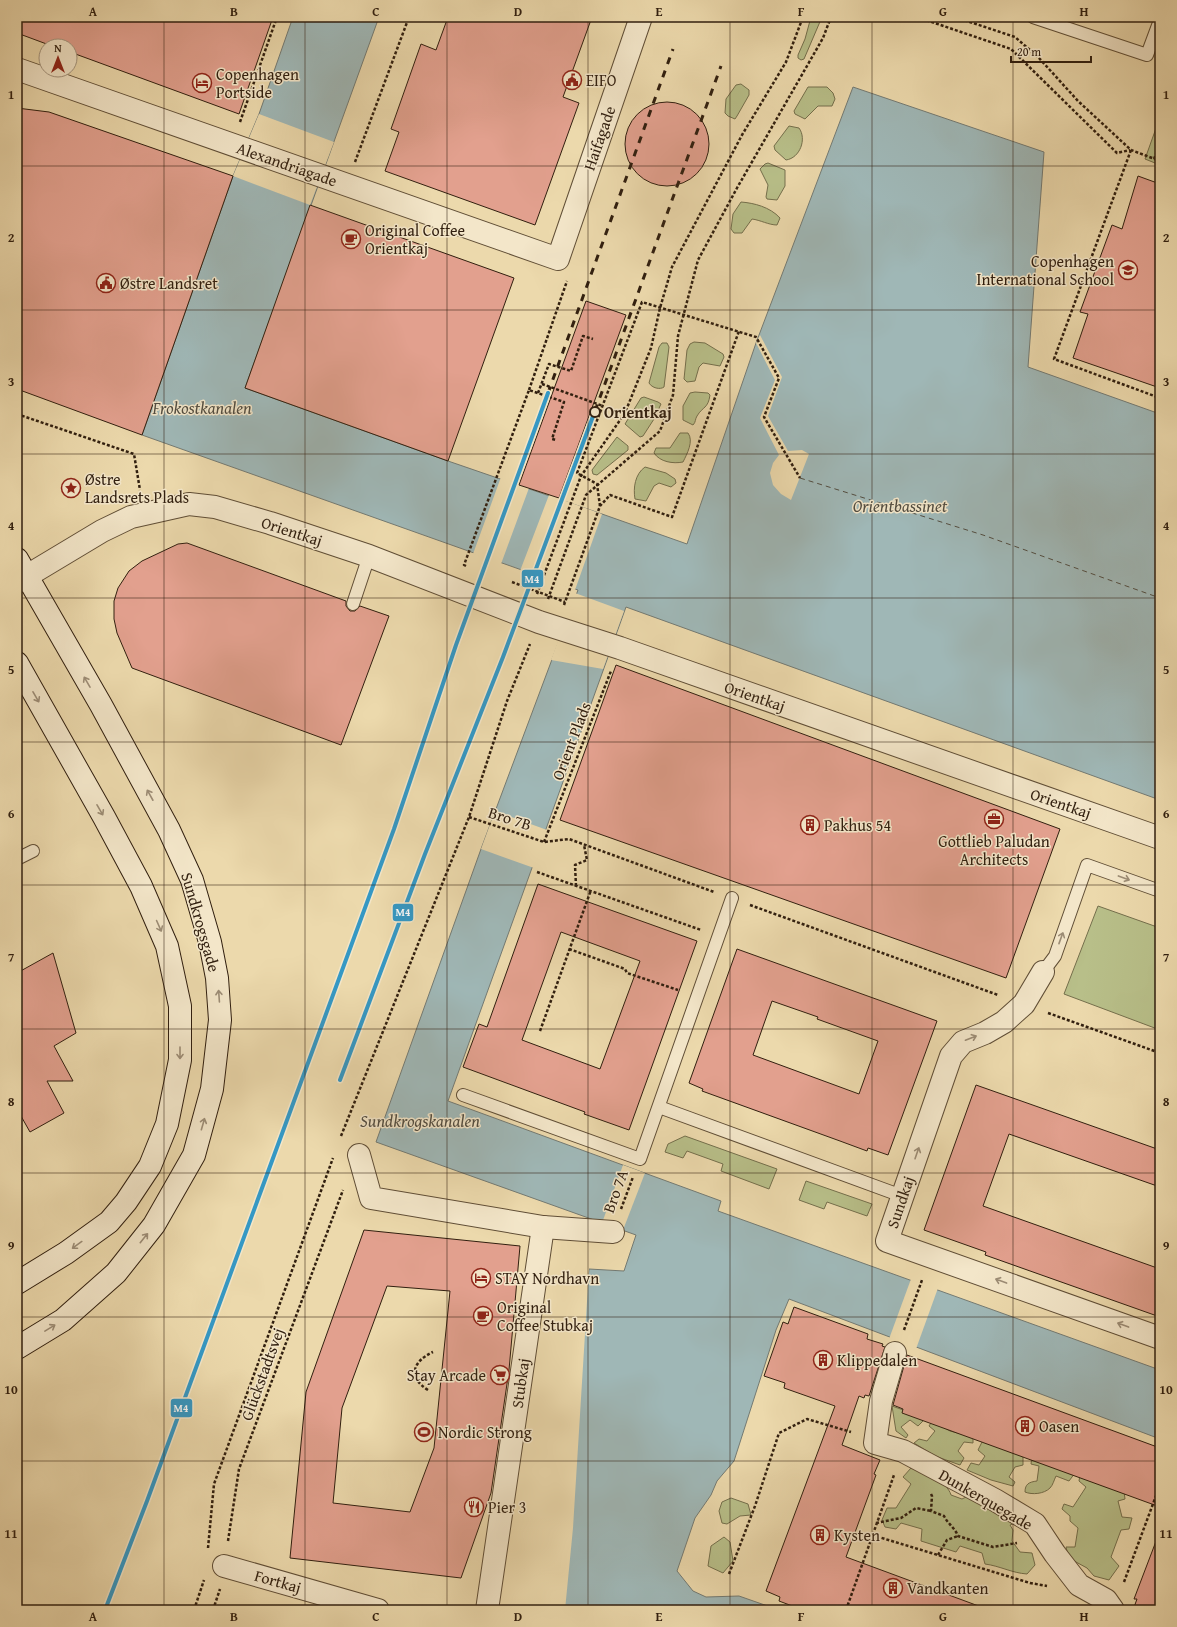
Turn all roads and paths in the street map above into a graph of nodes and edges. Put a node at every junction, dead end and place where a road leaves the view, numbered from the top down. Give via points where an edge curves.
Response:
1 (277, 17) edge
2 (408, 17) edge
3 (641, 17) edge
4 (803, 17) edge
5 (831, 17) edge
6 (917, 17) edge
7 (955, 17) edge
8 (1033, 17) edge
9 (1160, 20) edge
10 (17, 69) edge
11 (1160, 144) edge
12 (238, 147) junction
13 (1131, 150) junction
14 (1154, 159) junction
15 (1160, 161) edge
16 (339, 182) junction
17 (558, 259) junction
18 (660, 308) junction
19 (684, 315) junction
20 (739, 331) junction
21 (593, 339) dead end
22 (542, 384) junction
23 (529, 390) junction
24 (538, 394) junction
25 (1160, 398) edge
26 (603, 406) junction
27 (17, 414) edge
28 (556, 440) dead end
29 (581, 476) junction
30 (800, 478) dead end
31 (598, 484) junction
32 (600, 506) junction
33 (145, 514) junction
34 (369, 556) junction
35 (471, 568) dead end
36 (20, 572) edge
37 (508, 581) dead end
38 (538, 592) junction
39 (549, 596) junction
40 (353, 604) dead end
41 (547, 625) junction
42 (620, 648) junction
43 (17, 663) edge
44 (469, 817) junction
45 (1160, 838) edge
46 (544, 842) junction
47 (584, 845) junction
48 (33, 851) dead end
49 (17, 859) edge
50 (537, 872) dead end
51 (576, 886) junction
52 (591, 890) junction
53 (1160, 891) edge
54 (732, 898) junction
55 (718, 936) junction
56 (569, 949) junction
57 (1043, 972) joint
58 (698, 996) junction
59 (1024, 1004) junction
60 (540, 1031) dead end
61 (1160, 1053) edge
62 (463, 1095) dead end
63 (659, 1107) junction
64 (340, 1139) dead end
65 (335, 1154) dead end
66 (359, 1155) joint
67 (640, 1159) junction
68 (902, 1196) junction
69 (543, 1227) junction
70 (613, 1232) joint
71 (922, 1279) dead end
72 (17, 1283) edge
73 (1160, 1338) edge
74 (17, 1348) edge
75 (433, 1352) dead end
76 (896, 1353) joint
77 (428, 1390) dead end
78 (875, 1443) junction
79 (903, 1451) junction
80 (1160, 1485) edge
81 (928, 1491) dead end
82 (931, 1511) junction
83 (876, 1524) junction
84 (1035, 1524) junction
85 (872, 1535) junction
86 (958, 1536) junction
87 (938, 1555) junction
88 (216, 1560) junction
89 (729, 1574) dead end
90 (205, 1578) dead end
91 (1052, 1587) dead end
92 (1095, 1594) junction
93 (194, 1610) edge
94 (213, 1610) edge
95 (378, 1610) edge
96 (487, 1610) edge
97 (846, 1610) edge
98 (1113, 1610) edge

1 - 12 path
2 - 16 path
3 - 17 street, Haifagade
4 - 18 path via 786,62 742,135 672,267
5 - 19 path via 823,38 698,260
6 - 13 path via 1011,49 1117,153
7 - 13 path via 1015,37
8 - 9 lane via 1147,55
10 - 12 street, Alexandriagade
11 - 14 path
12 - 16 street, Alexandriagade
13 - 14 path
13 - 25 path via 1054,359
14 - 15 path
16 - 17 street, Alexandriagade
17 - 23 path via 570,273
18 - 19 path
18 - 26 path via 642,302
18 - 29 path via 651,348 625,413
19 - 20 path
19 - 31 path via 678,336 673,395 660,431
20 - 30 path via 756,337 779,378 764,417
20 - 32 path via 672,517 610,495
21 - 22 path via 583,336 570,371 549,364
22 - 24 path
22 - 26 path
23 - 24 path
23 - 35 path via 464,565
24 - 28 path via 564,402 552,440
26 - 29 path via 577,473
27 - 33 path via 134,454
29 - 31 path
29 - 38 path
31 - 32 path
31 - 39 path via 586,495
32 - 39 path via 565,602
33 - 34 street, Orientkaj via 189,504 215,507 270,522
33 - 36 street, Orientkaj via 131,517
34 - 40 lane
34 - 41 street, Orientkaj
74 -> 36 street, Sundkrogsgade via 63,1320 116,1273 154,1225 194,1155 212,1089 220,1020 213,956 192,880 169,830 112,726
37 - 38 path
38 - 39 path
41 - 42 street, Orientkaj
41 - 44 path via 507,701
42 - 45 street, Orientkaj
42 - 46 path, Orient Plads
43 -> 72 street via 141,886 167,946 180,1006 180,1060 167,1124 150,1166 109,1222 66,1253
44 - 46 path, Bro 7B
44 - 64 path
46 - 47 path via 568,839
47 - 51 path via 587,860 575,865
47 - 54 path
48 - 49 lane
50 - 51 path
51 - 52 path
52 - 55 path
52 - 56 path
57 -> 53 lane via 1055,956 1087,865
54 - 55 lane
54 - 59 path
55 - 58 lane
56 - 58 path via 625,969 627,974
56 - 60 path
57 - 59 street, Sundkaj
58 - 63 lane
59 - 61 path
68 -> 59 street, Sundkaj via 951,1056 963,1042 1004,1022
62 - 67 lane
63 - 67 lane
63 - 68 lane
65 - 88 path via 214,1484
66 - 69 street via 371,1198
66 - 88 path, Glückstadtsvej via 346,1180 239,1469
67 - 70 path, Bro 7A
73 -> 68 street, Sundkaj via 887,1240
69 - 70 street
69 - 96 street, Stubkaj
71 - 76 path
75 - 77 path via 422,1357 416,1366 415,1375 419,1385
76 - 78 street via 881,1401
78 - 79 street, Dunkerquegade
78 - 89 path via 845,1429 807,1419 779,1432
79 - 83 path
79 - 84 street, Dunkerquegade
80 - 92 path via 1123,1585
81 - 82 path via 932,1496
82 - 83 path via 916,1508 901,1518
82 - 86 path via 944,1516
83 - 85 path
84 - 86 path via 1027,1541 993,1547
84 - 92 street, Dunkerquegade via 1054,1554 1079,1585
85 - 87 path
85 - 97 path
86 - 87 path via 947,1540
87 - 91 path via 1030,1583
88 - 94 path, Glückstadtsvej via 219,1591
88 - 95 street, Fortkaj
90 - 93 path
92 - 98 street, Dunkerquegade via 1106,1600

